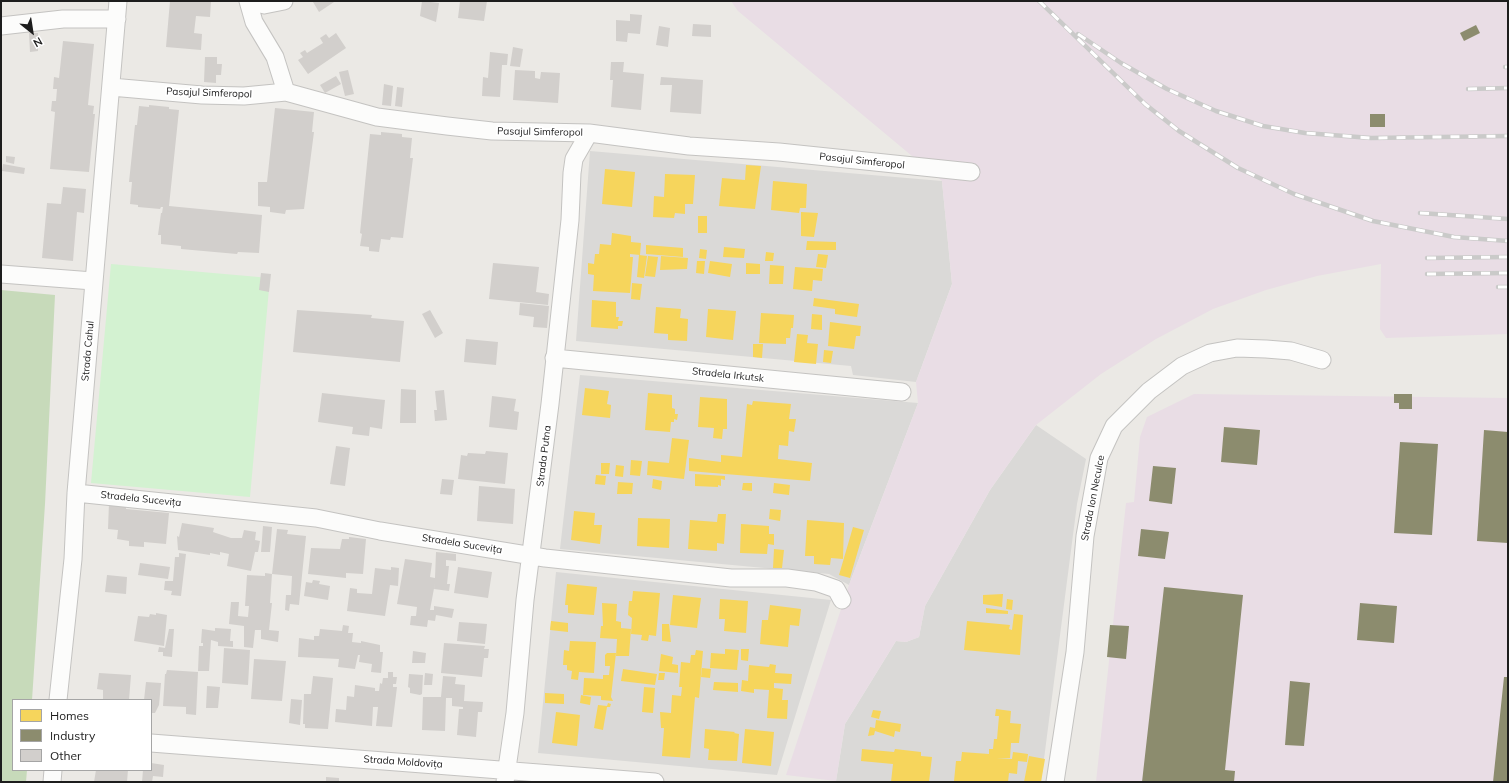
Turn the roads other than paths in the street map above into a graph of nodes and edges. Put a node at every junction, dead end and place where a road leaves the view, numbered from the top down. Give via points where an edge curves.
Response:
1 (118, 1) edge
2 (248, 1) edge
3 (251, 1) edge
4 (284, 1) edge
5 (117, 19) junction
6 (1, 26) edge
7 (111, 87) junction
8 (286, 92) junction
9 (588, 133) junction
10 (971, 172) dead end
11 (1, 274) edge
12 (93, 281) junction
13 (554, 358) junction
14 (1322, 360) dead end
15 (902, 392) dead end
16 (76, 493) junction
17 (532, 555) junction
18 (842, 600) dead end
19 (58, 699) edge
20 (152, 743) edge
21 (53, 771) edge
22 (506, 776) edge
23 (52, 782) edge
24 (655, 782) edge
25 (1055, 782) edge

1 - 5 street, Strada Cahul
2 - 8 street via 254,22 275,57
3 - 4 street via 264,5
5 - 6 street via 63,19
5 - 7 street, Strada Cahul
7 - 8 street, Pasajul Simferopol via 244,96
7 - 12 street, Strada Cahul
8 - 9 street, Pasajul Simferopol via 377,117 492,131
9 - 10 street, Pasajul Simferopol via 688,146 779,152
9 - 13 street, Strada Putna via 574,159 570,220
11 - 12 street
12 - 16 street, Strada Cahul
13 - 15 street, Stradela Irkutsk
13 - 17 street, Strada Putna
14 - 25 street, Strada Ion Neculce via 1291,351 1237,348 1196,357 1149,391 1114,426 1099,458 1085,536 1075,652
16 - 17 street, Stradela Sucevița via 316,518 380,531
16 - 19 street, Strada Cahul via 73,559
17 - 18 street, Stradela Sucevița via 723,577 809,581 836,589
17 - 22 street, Strada Putna
20 - 22 street, Strada Moldovița
21 - 23 street
22 - 24 street, Strada Moldovița

